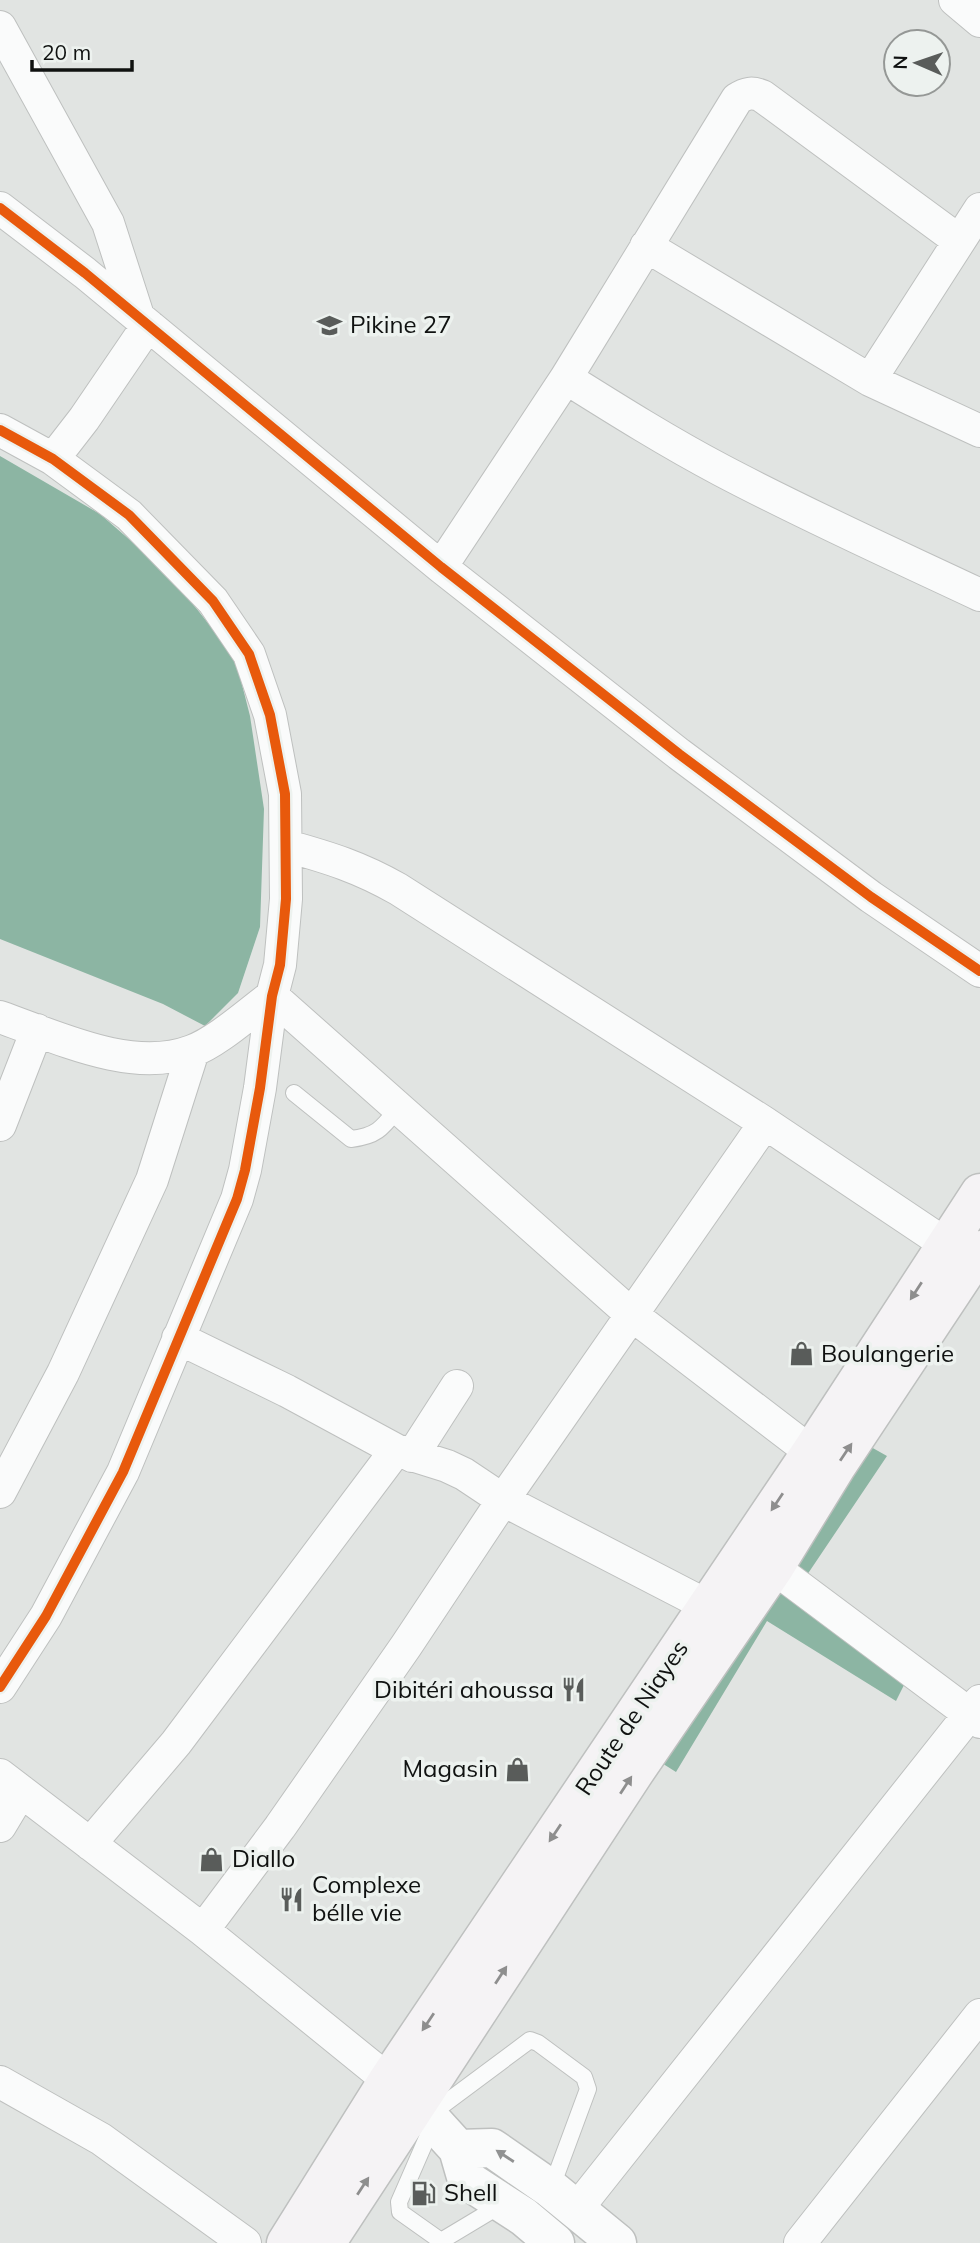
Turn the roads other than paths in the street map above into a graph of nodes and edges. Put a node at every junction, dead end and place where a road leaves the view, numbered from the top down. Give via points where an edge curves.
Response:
1 (954, 0) edge
2 (980, 21) edge
3 (0, 27) edge
4 (0, 208) edge
5 (980, 209) edge
6 (958, 240) junction
7 (646, 246) junction
8 (143, 321) junction
9 (566, 378) junction
10 (870, 380) junction
11 (0, 430) edge
12 (980, 430) edge
13 (53, 459) junction
14 (441, 567) junction
15 (980, 595) edge
16 (287, 846) junction
17 (980, 971) edge
18 (272, 996) junction
19 (0, 1017) edge
20 (37, 1030) junction
21 (193, 1051) junction
22 (294, 1093) dead end
23 (399, 1107) junction
24 (765, 1123) junction
25 (0, 1125) edge
26 (980, 1193) edge
27 (963, 1247) edge
28 (632, 1315) junction
29 (178, 1338) junction
30 (457, 1386) dead end
31 (811, 1452) junction
32 (404, 1453) junction
33 (0, 1492) edge
34 (503, 1500) junction
35 (774, 1568) junction
36 (708, 1606) junction
37 (0, 1688) edge
38 (977, 1712) edge
39 (10, 1783) edge
40 (0, 1826) edge
41 (90, 1844) junction
42 (203, 1930) junction
43 (980, 2015) edge
44 (0, 2082) edge
45 (425, 2114) junction
46 (563, 2200) junction
47 (503, 2203) junction
48 (245, 2243) edge
49 (286, 2243) edge
50 (326, 2243) edge
51 (555, 2243) edge
52 (617, 2243) edge
53 (800, 2243) edge

1 - 2 street
3 - 8 street via 108,223
4 - 8 street
5 - 6 street
6 - 7 street via 754,93 737,99
6 - 10 street
7 - 9 street
7 - 10 street
8 - 13 street via 84,419
8 - 14 street
9 - 14 street
9 - 15 street via 720,470
10 - 12 street
11 - 13 street
13 - 16 street via 129,515 214,601 249,654 279,757
14 - 17 street via 679,754 871,897
16 - 18 street via 281,965
16 - 24 street via 342,861 398,889
18 - 21 street
18 - 23 street
18 - 29 street via 242,1180
19 - 20 street
20 - 21 street via 112,1055 153,1059
20 - 25 street
21 - 33 street via 152,1180 62,1373
22 - 23 lane via 351,1139 382,1129
23 - 28 street
24 - 27 street
24 - 28 street
26 - 27 main road, Route de Niayes
27 -> 31 main road, Route de Niayes
35 -> 27 main road, Route de Niayes
28 - 31 street
28 - 34 street
29 - 32 street
29 - 37 street via 123,1472 46,1615
30 - 32 street
31 -> 36 main road, Route de Niayes
32 - 34 street via 464,1474
32 - 41 street via 176,1743
34 - 36 street
34 - 42 street via 280,1827
35 - 38 street
45 -> 35 main road, Route de Niayes via 663,1730
36 -> 45 main road, Route de Niayes
38 - 46 street
39 - 40 street
39 - 41 street
41 - 42 street
42 - 45 street
43 - 53 street
44 - 48 street via 100,2139
46 -> 45 street via 492,2148
45 - 46 lane via 530,2040 538,2043 584,2077 588,2089
45 - 47 street via 467,2180
45 - 47 lane via 400,2212 441,2241
45 - 49 main road, Route de Niayes
50 -> 45 main road, Route de Niayes
46 - 52 street
47 - 51 street

